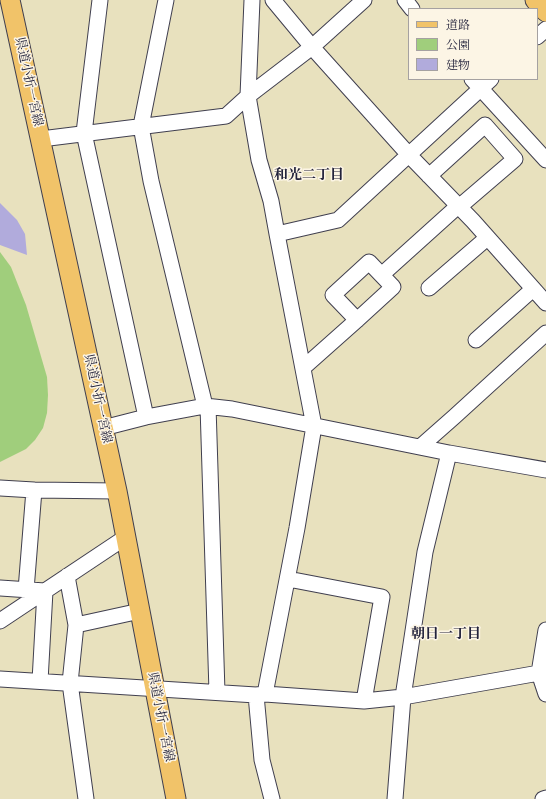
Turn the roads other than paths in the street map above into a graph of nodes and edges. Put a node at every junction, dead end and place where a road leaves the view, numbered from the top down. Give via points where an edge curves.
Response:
1 (10, 0) edge
2 (100, 0) edge
3 (166, 0) edge
4 (252, 0) edge
5 (274, 0) edge
6 (364, 0) edge
7 (405, 0) edge
8 (535, 0) edge
9 (411, 8) edge
10 (546, 12) edge
11 (546, 29) edge
12 (538, 36) edge
13 (312, 47) junction
14 (481, 82) edge
15 (248, 96) junction
16 (141, 126) junction
17 (84, 133) junction
18 (41, 139) junction
19 (409, 155) junction
20 (546, 160) edge
21 (429, 176) junction
22 (459, 207) junction
23 (277, 234) junction
24 (488, 238) junction
25 (387, 270) dead end
26 (429, 288) dead end
27 (534, 289) junction
28 (546, 303) edge
29 (357, 320) dead end
30 (546, 333) edge
31 (476, 340) dead end
32 (303, 368) junction
33 (207, 406) junction
34 (146, 417) junction
35 (314, 426) junction
36 (103, 428) junction
37 (420, 447) junction
38 (449, 452) junction
39 (546, 470) edge
40 (0, 488) edge
41 (34, 490) junction
42 (117, 491) junction
43 (126, 537) junction
44 (68, 576) junction
45 (288, 579) junction
46 (0, 588) edge
47 (26, 590) junction
48 (45, 591) junction
49 (140, 611) junction
50 (0, 621) edge
51 (76, 625) junction
52 (546, 630) edge
53 (542, 670) edge
54 (0, 679) edge
55 (40, 681) junction
56 (70, 683) junction
57 (154, 688) junction
58 (217, 692) junction
59 (546, 694) edge
60 (261, 695) junction
61 (403, 697) junction
62 (364, 701) junction
63 (546, 798) edge
64 (86, 799) edge
65 (176, 799) edge
66 (272, 799) edge
67 (396, 799) edge
68 (543, 799) edge

1 - 18 main road, 県道小折一宮線
2 - 17 street
3 - 16 street
4 - 15 street
5 - 13 street
6 - 13 street
7 - 9 street
8 - 10 main road
11 - 12 street
13 - 15 street
13 - 19 street
14 - 19 street
14 - 20 street
15 - 16 street via 226,116
15 - 23 street via 259,160
16 - 17 street
16 - 33 street via 151,181
17 - 18 street
17 - 34 street
18 - 36 main road, 県道小折一宮線
19 - 21 street
19 - 23 street via 338,220
21 - 22 street
21 - 22 street via 485,125 515,159
22 - 24 street
22 - 25 street
23 - 32 street
24 - 26 street
24 - 27 street
27 - 28 street
27 - 31 street
29 - 32 street
30 - 37 street
32 - 35 street
33 - 34 street
33 - 35 street
33 - 58 street
34 - 36 street
35 - 37 street
35 - 45 street
36 - 42 main road, 県道小折一宮線
37 - 38 street
38 - 39 street
38 - 61 street via 425,552
40 - 41 street
41 - 42 street
41 - 47 street
42 - 43 main road, 県道小折一宮線
43 - 44 street
43 - 49 main road, 県道小折一宮線
44 - 48 street
44 - 51 street
45 - 60 street
45 - 62 street via 382,597
46 - 47 street
47 - 48 street
48 - 50 street
48 - 55 street
49 - 51 street
49 - 57 main road, 県道小折一宮線
51 - 56 street
52 - 53 street
53 - 59 street
53 - 61 street
54 - 55 street
55 - 56 street
56 - 57 street
56 - 64 street
57 - 58 street
57 - 65 main road, 県道小折一宮線
58 - 60 street
60 - 62 street
60 - 66 street via 262,760
61 - 62 street
61 - 67 street
63 - 68 street

